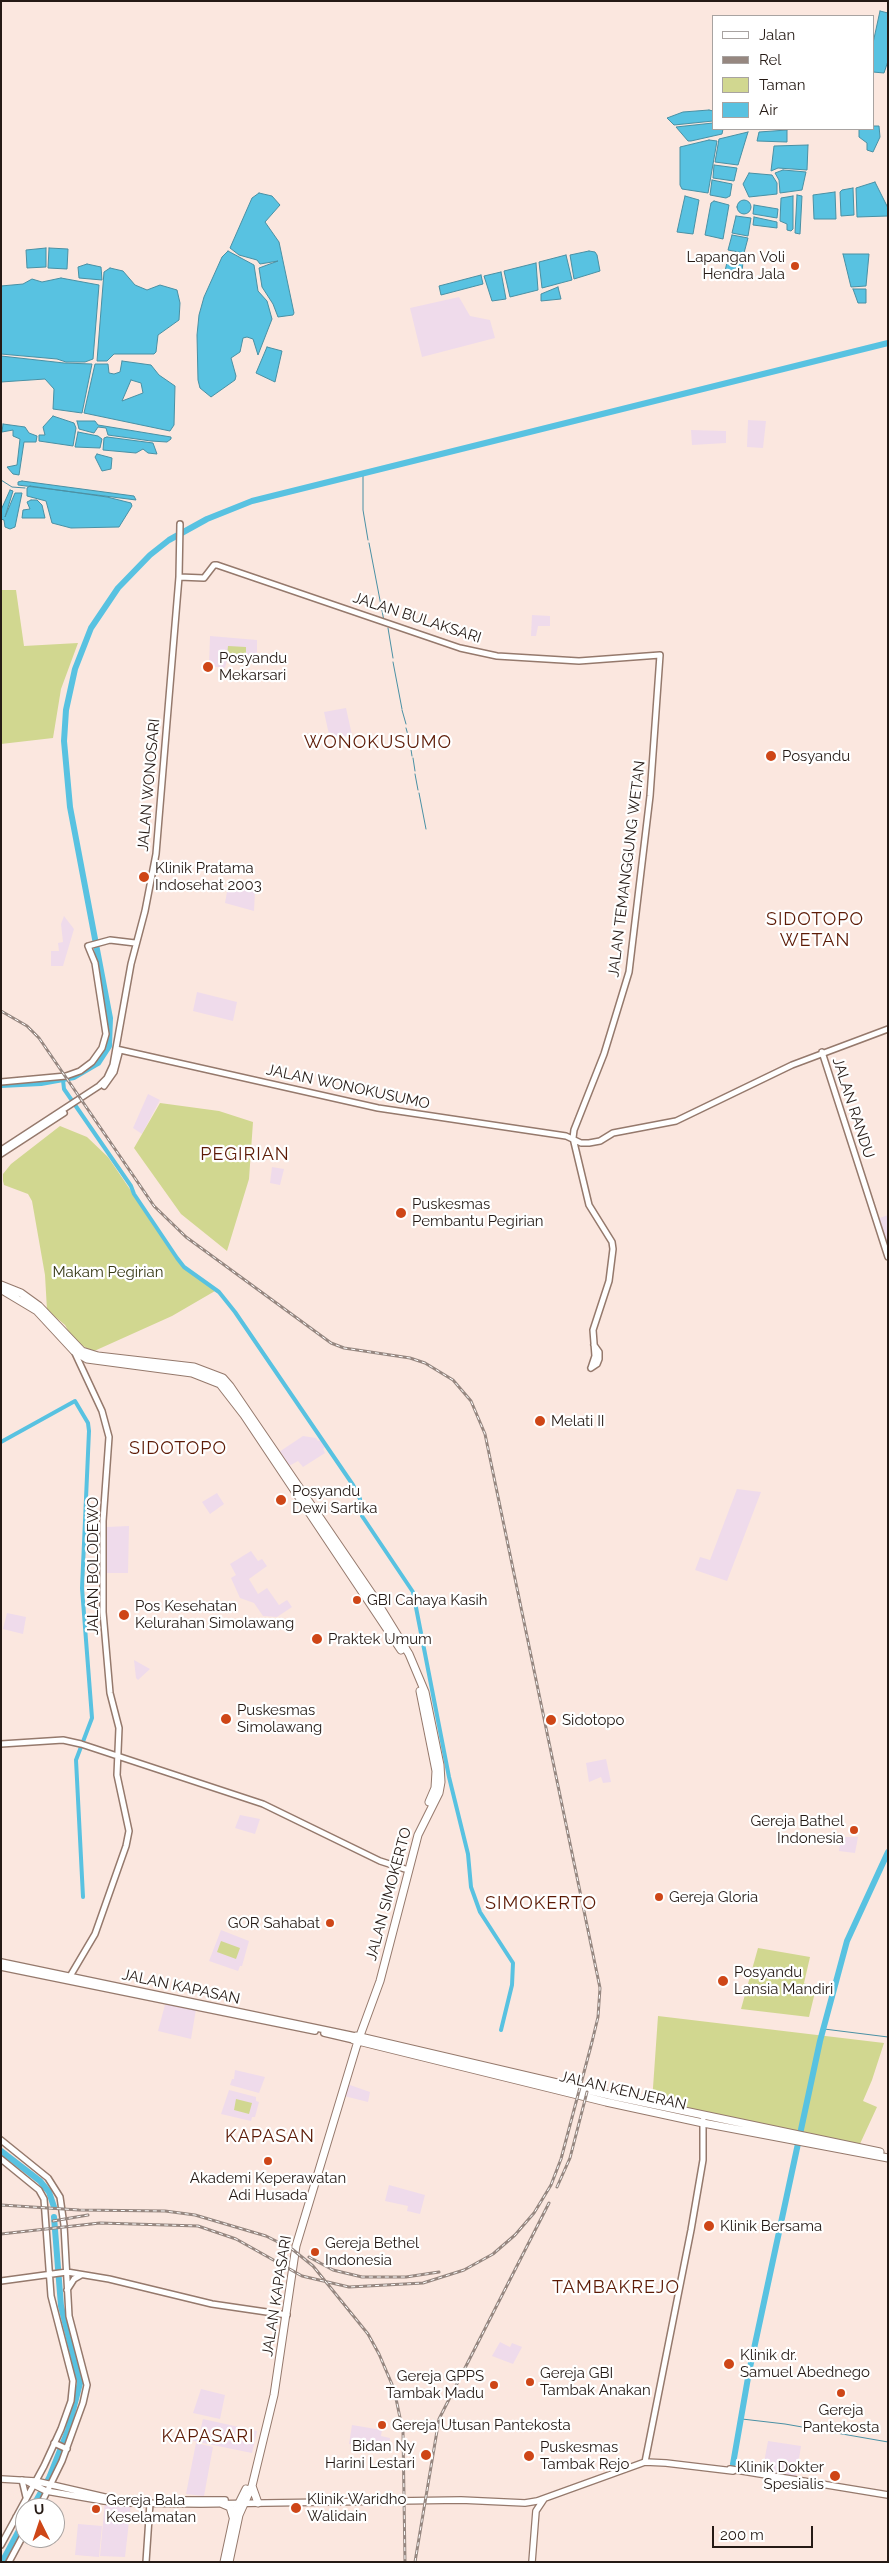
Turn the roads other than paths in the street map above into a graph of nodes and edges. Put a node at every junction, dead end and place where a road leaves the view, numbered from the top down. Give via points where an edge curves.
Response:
1 (180, 524) dead end
2 (179, 577) junction
3 (658, 655) joint
4 (135, 942) junction
5 (888, 1029) edge
6 (118, 1048) junction
7 (822, 1052) junction
8 (1, 1082) edge
9 (574, 1138) junction
10 (1, 1152) edge
11 (888, 1257) edge
12 (1, 1285) edge
13 (1, 1290) edge
14 (594, 1345) dead end
15 (74, 1349) junction
16 (415, 1672) junction
17 (1, 1744) edge
18 (118, 1756) junction
19 (406, 1869) junction
20 (1, 1962) edge
21 (1, 1967) edge
22 (69, 1979) junction
23 (364, 2024) junction
24 (357, 2038) junction
25 (373, 2039) junction
26 (459, 2062) junction
27 (703, 2115) junction
28 (703, 2123) junction
29 (781, 2135) junction
30 (797, 2138) junction
31 (1, 2140) edge
32 (888, 2153) edge
33 (888, 2158) edge
34 (1, 2159) edge
35 (64, 2272) junction
36 (50, 2275) junction
37 (82, 2275) junction
38 (1, 2281) edge
39 (67, 2290) junction
40 (285, 2314) junction
41 (56, 2444) junction
42 (65, 2448) junction
43 (645, 2461) junction
44 (1, 2479) edge
45 (24, 2481) junction
46 (37, 2484) junction
47 (252, 2486) junction
48 (49, 2488) junction
49 (888, 2496) edge
50 (26, 2498) edge
51 (27, 2498) edge
52 (44, 2498) edge
53 (544, 2499) junction
54 (105, 2500) junction
55 (243, 2502) junction
56 (150, 2503) junction
57 (258, 2503) junction
58 (526, 2503) junction
59 (223, 2504) junction
60 (536, 2512) junction
61 (233, 2517) junction
62 (15, 2521) edge
63 (1, 2545) edge
64 (16, 2548) edge
65 (9, 2562) edge
66 (146, 2562) edge
67 (224, 2562) edge
68 (229, 2562) edge
69 (532, 2562) edge

1 - 2 street, JALAN WONOSARI
2 - 3 street, JALAN BULAKSARI via 204,578 217,565 460,648 497,656 579,661
2 - 4 street, JALAN WONOSARI via 156,854 145,912
3 - 9 street, JALAN TEMANGGUNG WETAN via 650,796 629,972 604,1054 576,1120
4 - 6 street, JALAN WONOSARI
4 - 8 street via 110,940 90,945 106,1034 102,1048 89,1065 71,1075
5 - 7 street, JALAN WONOKUSUMO
6 - 9 street, JALAN WONOKUSUMO via 378,1108
6 - 10 street, JALAN WONOSARI via 114,1072 102,1085
7 - 9 street, JALAN WONOKUSUMO via 671,1123 613,1133 595,1142 581,1143
7 - 11 street, JALAN RANDU
9 - 14 street via 590,1207 613,1246 609,1281 593,1330
12 - 15 highway via 21,1292 39,1306 54,1320
13 - 15 highway via 37,1311
15 - 16 highway via 98,1362 183,1369 219,1380 236,1394 374,1597
15 - 18 street, JALAN BOLODEWO via 102,1411 109,1438 103,1521 103,1605 110,1693 119,1728
16 - 19 highway, JALAN SIMOKERTO via 436,1780 431,1799 414,1834
16 - 23 highway, JALAN SIMOKERTO via 430,1712 441,1782 439,1793 418,1835 387,1956
17 - 18 street via 63,1740
18 - 19 street via 268,1806 356,1850
18 - 22 street, JALAN BOLODEWO via 117,1775 127,1820 127,1842 95,1934
19 - 24 highway, JALAN SIMOKERTO
20 - 22 main road, JALAN KAPASAN
21 - 22 main road, JALAN KAPASAN
22 - 24 main road, JALAN KAPASAN
23 - 24 highway, JALAN SIMOKERTO
23 - 25 highway
24 - 25 highway, JALAN KENJERAN
24 - 26 highway, JALAN KENJERAN
24 - 40 highway, JALAN KAPASARI via 296,2245
25 - 26 highway, JALAN KENJERAN
26 - 27 highway, JALAN KENJERAN
26 - 28 highway, JALAN KENJERAN
27 - 28 street
27 - 29 highway, JALAN KENJERAN
28 - 29 highway, JALAN KENJERAN
28 - 43 street via 703,2160 691,2230
29 - 30 highway, JALAN KENJERAN
30 - 32 highway, JALAN KENJERAN
30 - 33 highway, JALAN KENJERAN
31 - 35 street via 48,2178 58,2193 63,2214
34 - 36 street via 39,2190 44,2198
35 - 36 street
35 - 37 street
35 - 39 street
36 - 38 street
36 - 41 street via 54,2310 73,2381 71,2401
37 - 39 street via 74,2279
37 - 40 street via 209,2302
39 - 42 street via 86,2385 83,2404
40 - 47 highway, JALAN KAPASARI via 279,2371
40 - 55 highway, JALAN KAPASARI via 267,2411
41 - 42 street
41 - 46 street
42 - 48 street
43 - 49 main road via 733,2471
43 - 53 main road
44 - 45 main road
45 - 46 main road
45 - 50 street
46 - 48 main road
46 - 51 street
47 - 55 highway, JALAN KAPASARI
47 - 57 highway
48 - 52 street
48 - 54 main road
53 - 58 main road
53 - 60 main road
54 - 55 main road
54 - 56 main road
55 - 57 main road
55 - 59 main road
55 - 61 highway
55 - 68 highway
56 - 59 main road
56 - 66 street
57 - 58 main road via 461,2500
58 - 60 main road
59 - 61 highway via 230,2508
60 - 69 main road
61 - 67 highway
62 - 63 street
64 - 65 street

